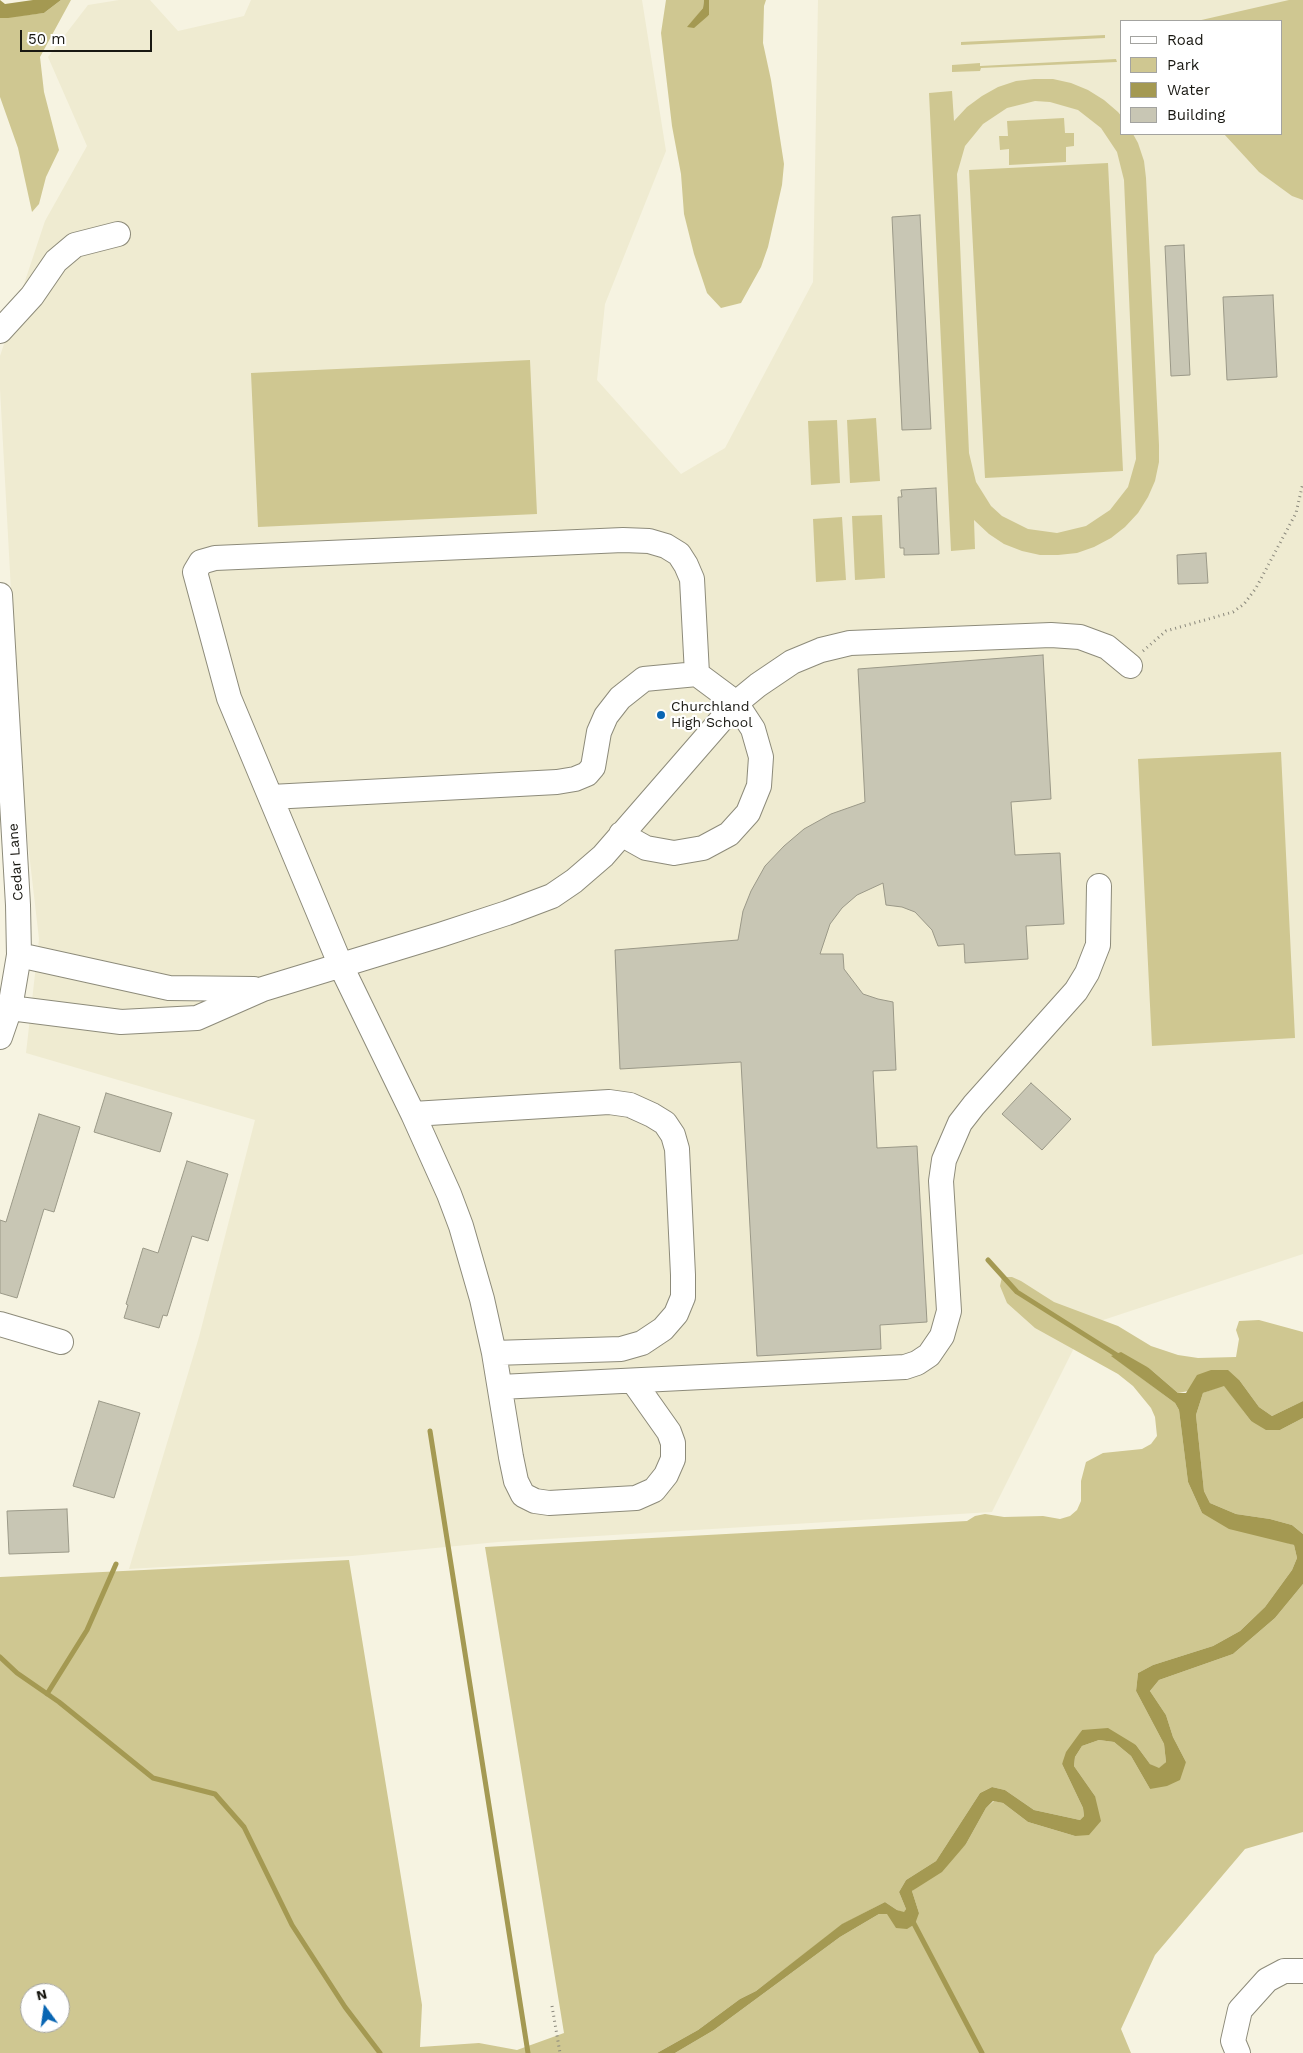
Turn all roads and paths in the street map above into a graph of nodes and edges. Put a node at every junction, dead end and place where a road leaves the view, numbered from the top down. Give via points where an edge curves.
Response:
1 (118, 234) dead end
2 (0, 331) edge
3 (1303, 483) edge
4 (0, 595) edge
5 (1130, 666) joint
6 (697, 674) junction
7 (736, 703) junction
8 (271, 797) junction
9 (621, 834) junction
10 (1099, 886) dead end
11 (19, 955) junction
12 (341, 966) junction
13 (263, 989) junction
14 (10, 1008) junction
15 (0, 1037) edge
16 (413, 1114) junction
17 (0, 1324) edge
18 (62, 1342) dead end
19 (494, 1353) junction
20 (633, 1381) junction
21 (500, 1388) junction
22 (1303, 1971) edge
23 (552, 2006) dead end
24 (560, 2053) edge
25 (1238, 2053) edge

1 - 2 street via 75,245 56,261 32,296
3 - 5 path via 1296,513 1244,604 1233,612 1166,632 1148,645
4 - 11 street, Cedar Lane
5 - 7 street via 1107,647 1080,637 1051,635 850,643 792,662
6 - 7 street
6 - 8 street via 644,679 620,698 599,732 593,767 575,779
6 - 8 street via 692,579 678,554 650,541 215,558 201,562 195,577 230,698
7 - 9 street
7 - 9 street via 753,730 761,757 759,786 748,813 729,834 712,844 674,853 646,848
8 - 12 street
9 - 12 street via 603,856 552,896
10 - 20 street via 1098,946 1087,973 1076,991 960,1123 944,1160 941,1181 949,1311 942,1336 929,1355 905,1367
11 - 13 street via 169,988
11 - 14 street, Cedar Lane
12 - 13 street
12 - 16 street
13 - 14 street via 197,1018 121,1022
14 - 15 street, Cedar Lane
16 - 19 street via 461,1226 474,1265
16 - 19 street via 609,1102 630,1105 652,1115 665,1123 673,1135 677,1149 683,1276 683,1297 676,1314 663,1329 642,1343 622,1349
17 - 18 street
19 - 21 street
20 - 21 street
20 - 21 street via 674,1443 673,1459 666,1475 654,1490 636,1498 549,1503 523,1495 516,1481
22 - 25 street via 1284,1971 1267,1980 1240,2010 1233,2041
23 - 24 path

